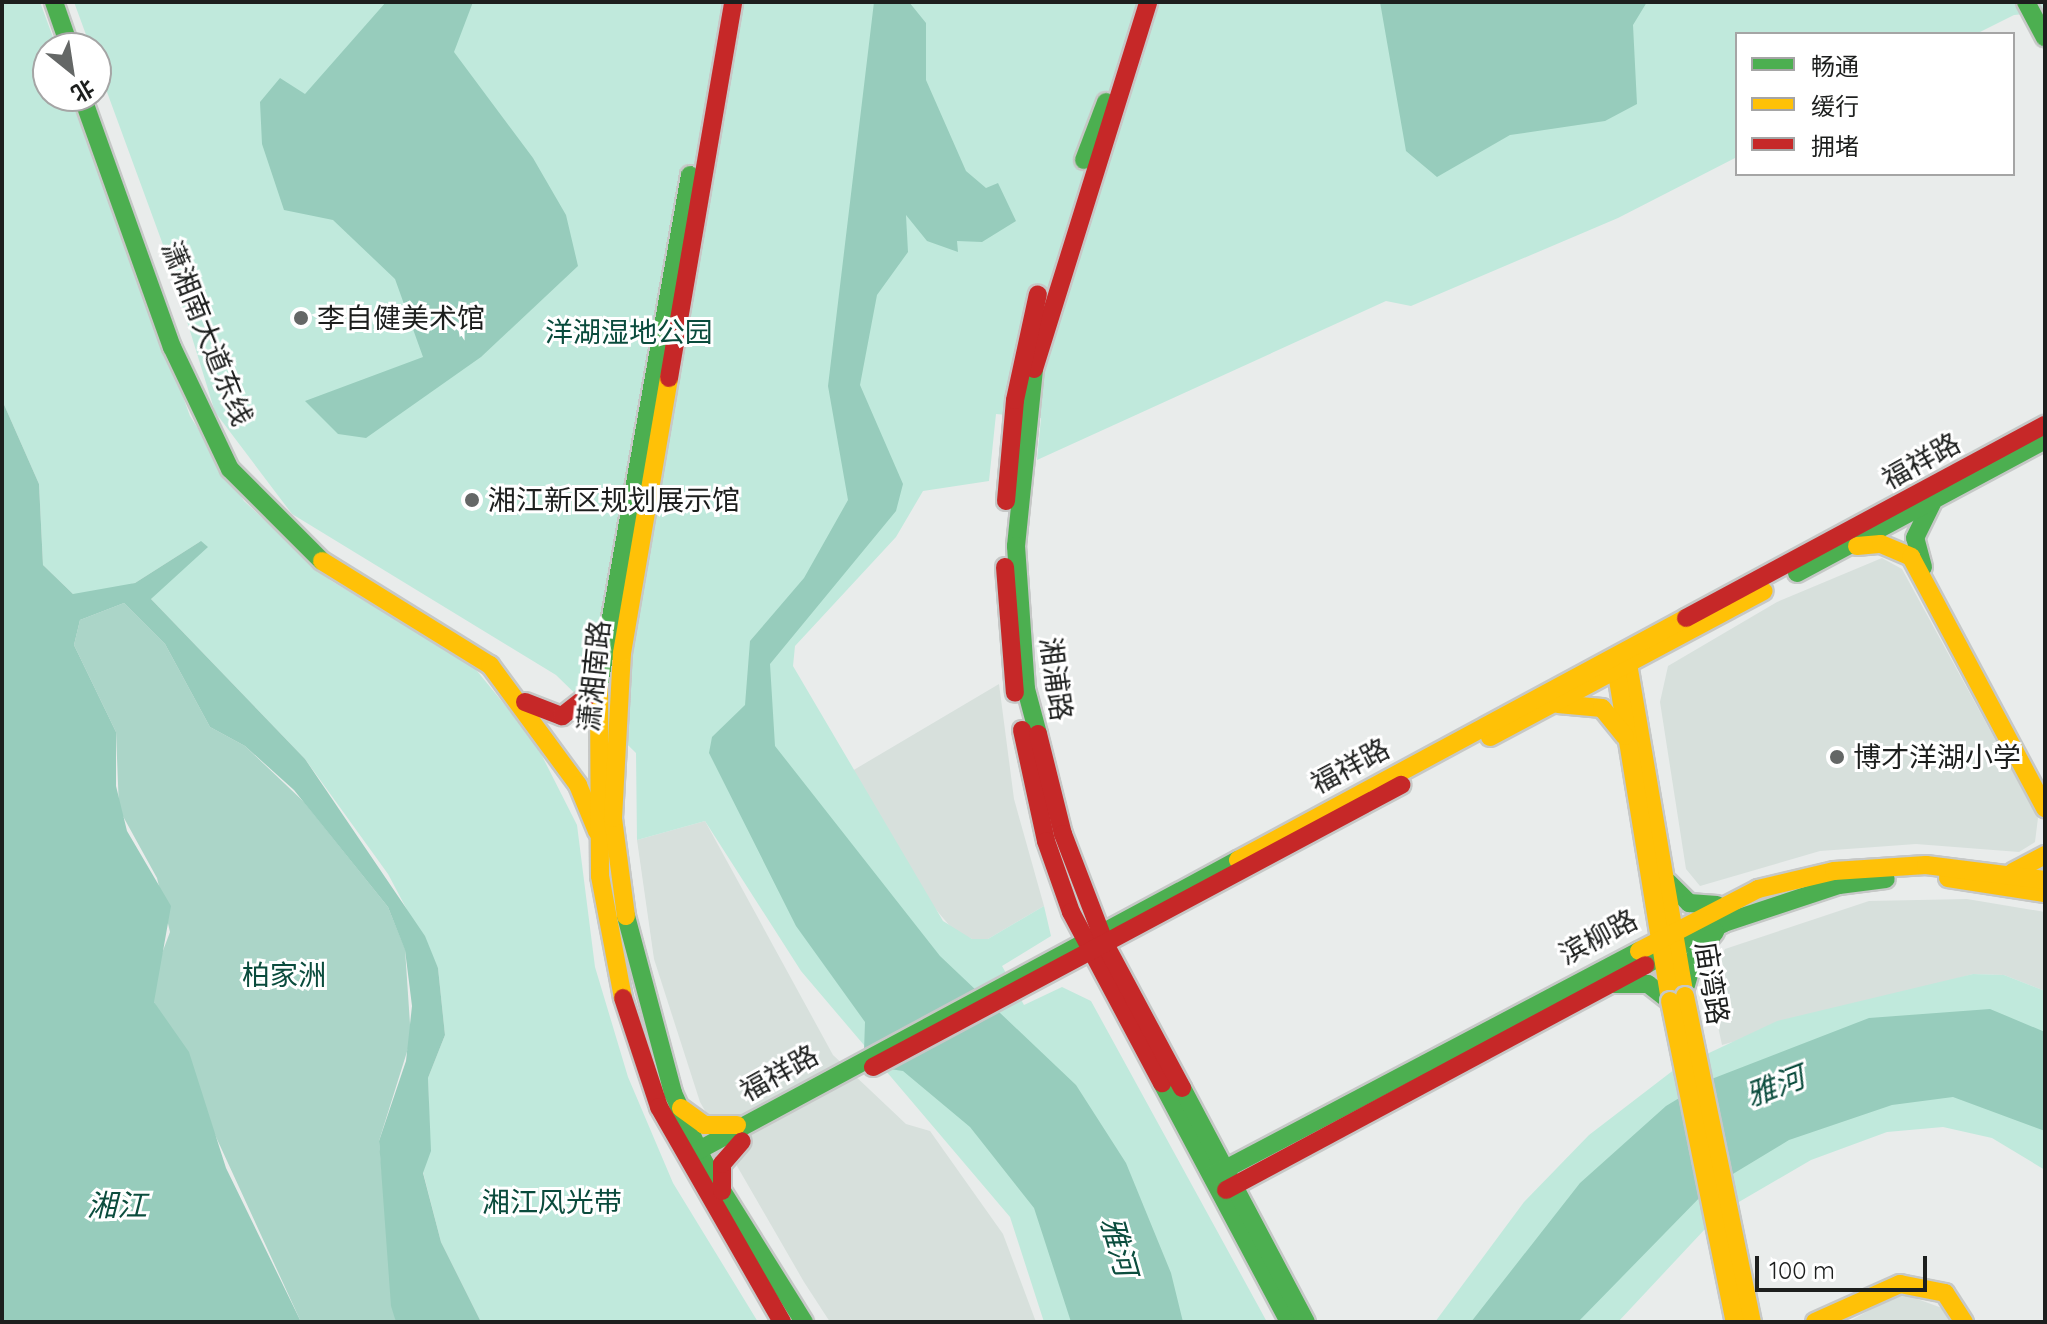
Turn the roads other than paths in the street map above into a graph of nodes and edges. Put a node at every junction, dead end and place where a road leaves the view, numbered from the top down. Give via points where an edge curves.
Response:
1 (52, 2) edge
2 (720, 2) edge
3 (733, 2) edge
4 (1136, 2) edge
5 (1148, 2) edge
6 (2026, 2) edge
7 (2039, 2) edge
8 (2045, 12) edge
9 (62, 32) edge
10 (2045, 37) edge
11 (91, 112) edge
12 (91, 112) edge
13 (2045, 425) edge
14 (2045, 440) edge
15 (1939, 498) junction
16 (1843, 550) junction
17 (1669, 643) junction
18 (1622, 661) junction
19 (598, 688) junction
20 (1551, 705) junction
21 (1640, 715) junction
22 (1632, 754) junction
23 (2045, 795) edge
24 (2045, 808) edge
25 (597, 833) junction
26 (2045, 855) edge
27 (2008, 872) junction
28 (2045, 880) edge
29 (1659, 882) junction
30 (2045, 893) edge
31 (1064, 895) junction
32 (1086, 896) junction
33 (1726, 912) junction
34 (1139, 920) junction
35 (1667, 933) junction
36 (1096, 943) junction
37 (1670, 952) junction
38 (1616, 960) junction
39 (1044, 969) junction
40 (1607, 985) junction
41 (1120, 989) junction
42 (1678, 998) junction
43 (864, 1065) junction
44 (675, 1098) junction
45 (758, 1117) junction
46 (1200, 1123) junction
47 (742, 1141) junction
48 (1268, 1157) junction
49 (693, 1160) junction
50 (1222, 1181) junction
51 (725, 1197) junction
52 (1256, 1228) junction
53 (782, 1322) edge
54 (804, 1322) edge
55 (1289, 1322) edge
56 (1306, 1322) edge
57 (1735, 1322) edge
58 (1752, 1322) edge
59 (1815, 1322) edge
60 (1825, 1322) edge
61 (1962, 1322) edge

1 - 9 main road
2 - 19 main road, 潇湘南路
3 - 44 main road, 潇湘南路 via 614,717 622,908
4 - 31 main road, 湘浦路 via 1031,321 1007,473 1014,687
5 - 32 main road, 湘浦路 via 1053,284 1019,473 1026,689 1050,792
6 - 10 main road
7 - 8 main road
11 - 19 main road, 潇湘南大道东线 via 185,368 211,427 256,494 328,561 482,652 539,713 573,713
12 - 25 main road, 潇湘南大道东线 via 172,347 230,469 308,550 479,655 578,785
13 - 18 main road, 福祥路
14 - 15 main road, 福祥路
15 - 16 main road, 福祥路
15 - 23 main road via 1918,523 1916,552
16 - 17 main road, 福祥路
16 - 24 main road via 1881,544 1911,557
17 - 18 main road, 福祥路
17 - 21 main road via 1648,667
18 - 20 main road, 福祥路
18 - 21 main road, 庙湾路
18 - 22 main road, 庙湾路
18 - 34 main road, 福祥路
19 - 25 main road, 潇湘南路
20 - 22 main road via 1602,708
20 - 34 main road, 福祥路
21 - 29 main road, 庙湾路
22 - 29 main road, 庙湾路
25 - 49 main road, 潇湘南路 via 621,990
26 - 27 main road
27 - 28 main road, 滨柳路
27 - 33 main road, 滨柳路 via 1926,865 1834,871
29 - 33 main road via 1689,903
29 - 35 main road, 庙湾路
29 - 38 main road via 1650,922
30 - 33 main road, 滨柳路 via 1957,879 1875,879
31 - 36 main road, 湘浦路
31 - 39 main road via 1068,936
32 - 34 main road via 1107,917
32 - 36 main road, 湘浦路
33 - 35 main road, 滨柳路
33 - 37 main road, 滨柳路
33 - 42 main road via 1693,960
34 - 36 main road, 福祥路
34 - 41 main road via 1125,950
35 - 37 main road, 庙湾路
35 - 38 main road, 滨柳路
36 - 39 main road, 福祥路
36 - 41 main road, 湘浦路
37 - 40 main road, 滨柳路
37 - 42 main road, 庙湾路
38 - 48 main road, 滨柳路
39 - 41 main road via 1081,971
39 - 43 main road, 福祥路
40 - 42 main road via 1648,984
40 - 48 main road, 滨柳路
41 - 46 main road, 湘浦路
41 - 50 main road, 湘浦路
42 - 57 main road, 庙湾路, bridge
42 - 58 main road, 庙湾路, bridge
43 - 45 main road, 福祥路
43 - 47 main road, 福祥路
44 - 45 main road via 704,1125 729,1127
44 - 49 main road, 潇湘南路
45 - 49 main road, 福祥路
46 - 48 main road via 1230,1149
46 - 50 main road, 湘浦路
47 - 49 main road, 福祥路
47 - 51 main road via 722,1164
48 - 50 main road, 滨柳路
48 - 52 main road via 1252,1196
49 - 51 main road, 潇湘南路
49 - 53 main road, 潇湘南路
50 - 52 main road, 湘浦路
50 - 55 main road, 湘浦路
51 - 54 main road, 潇湘南路
52 - 56 main road, 湘浦路
59 - 61 main road via 1900,1284 1945,1293
60 - 61 main road via 1899,1288 1942,1297

